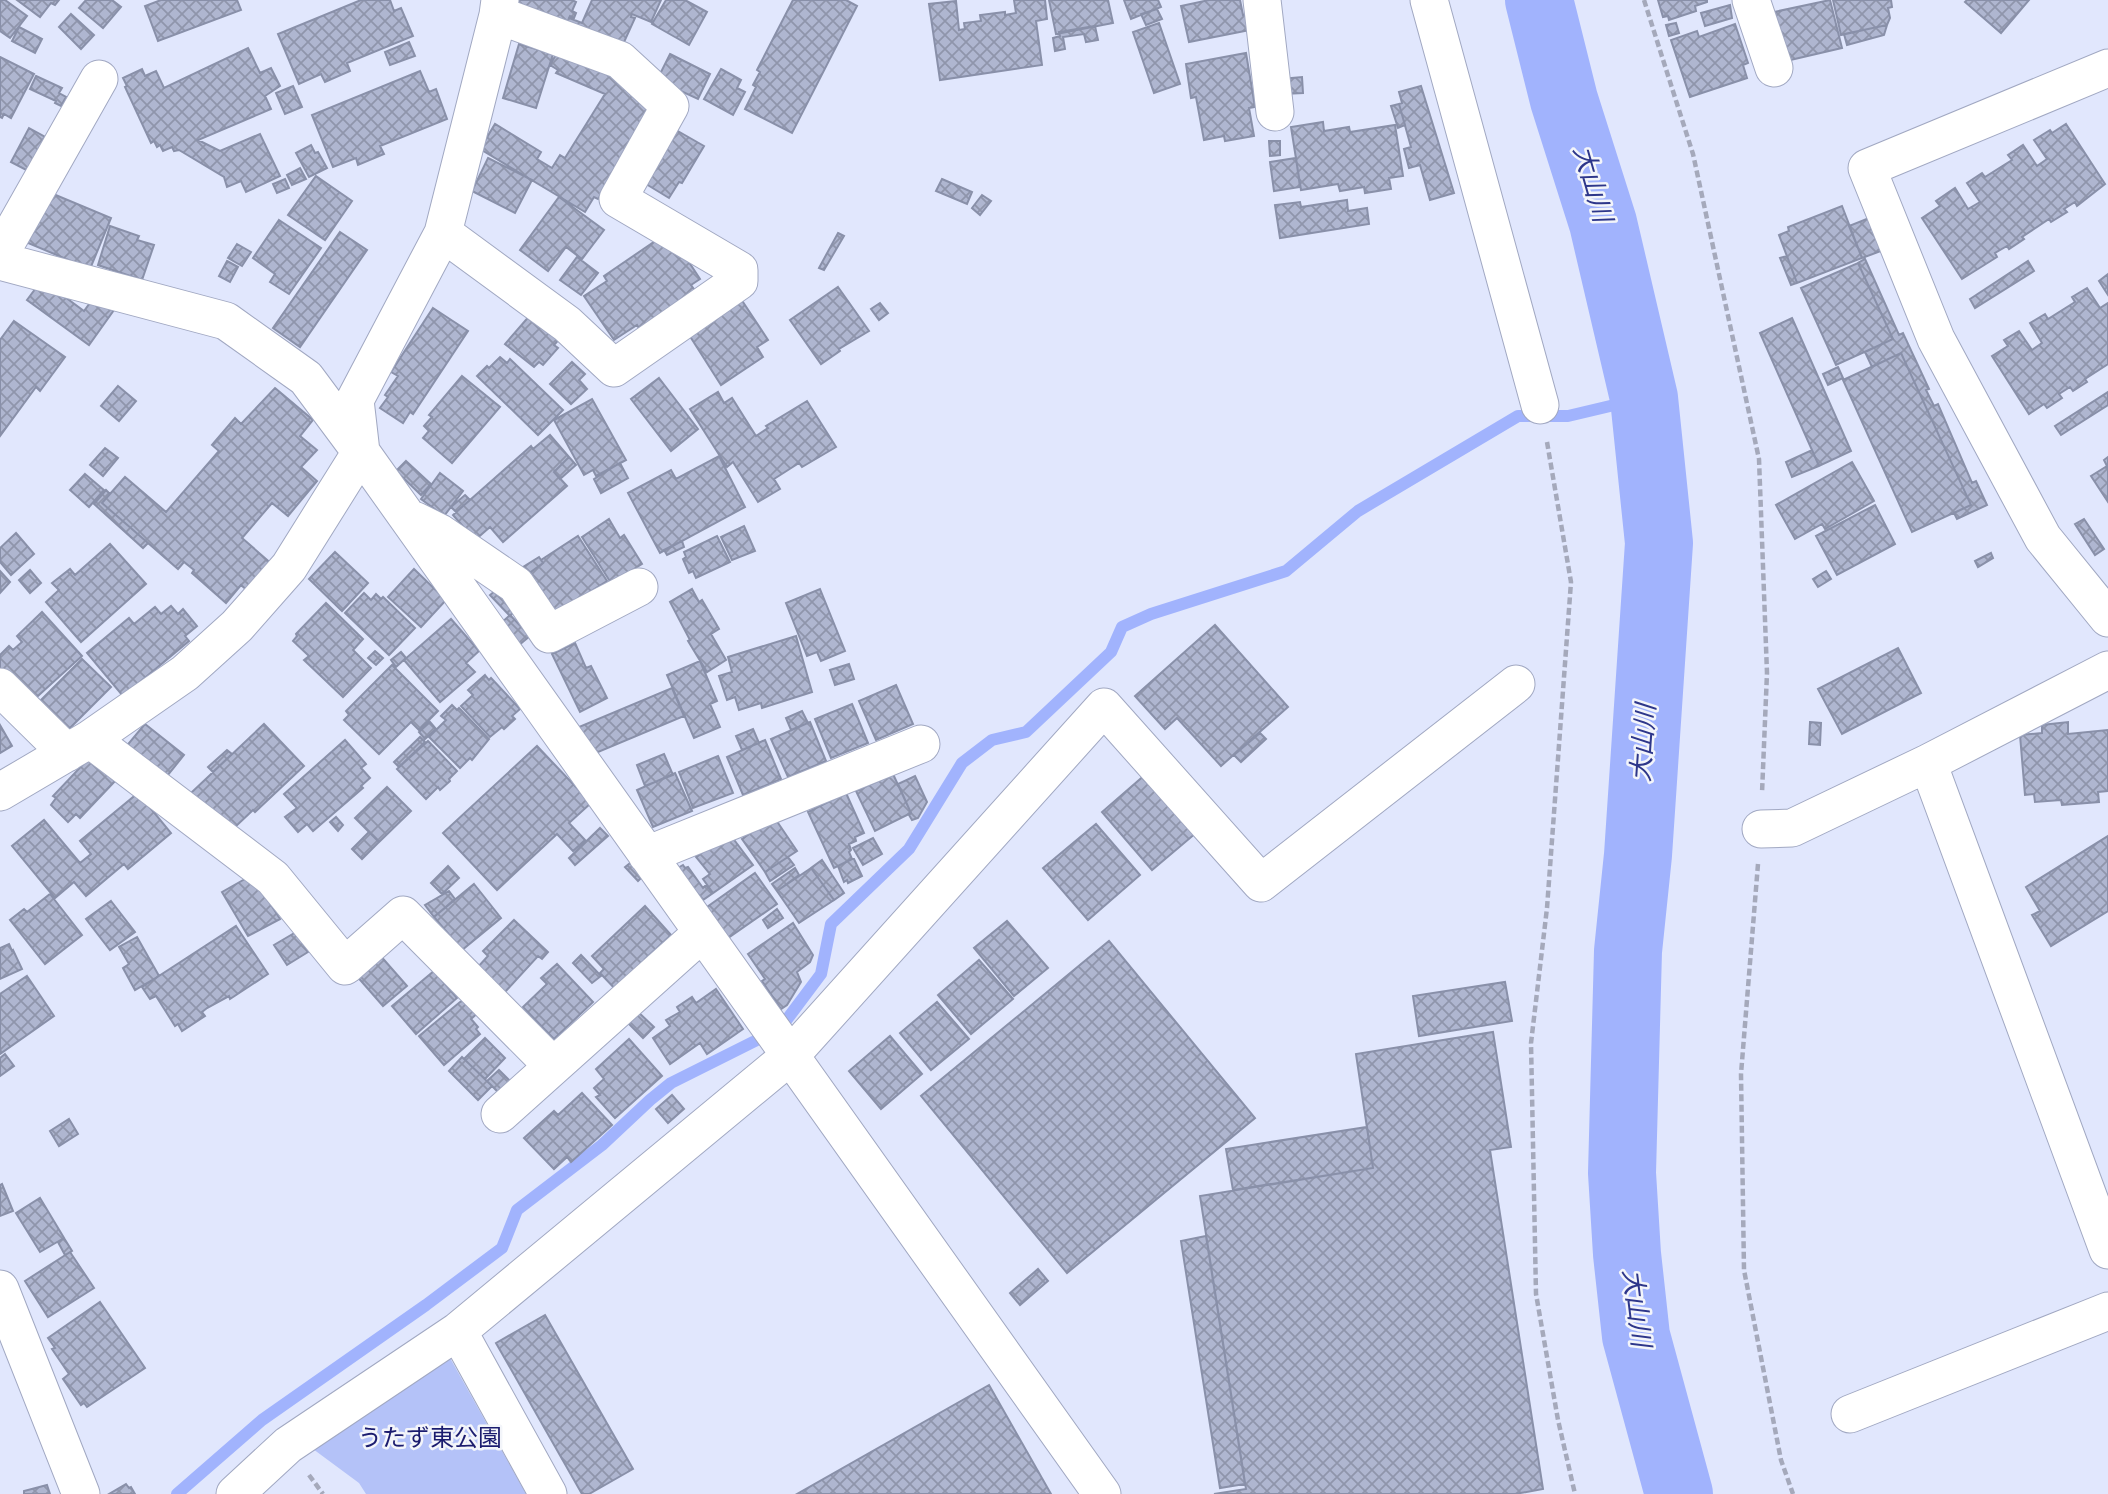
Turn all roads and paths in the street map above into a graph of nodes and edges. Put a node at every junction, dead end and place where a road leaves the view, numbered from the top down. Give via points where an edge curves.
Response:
1 (1262, 0) edge
2 (1429, 0) edge
3 (1644, 0) edge
4 (1751, 0) edge
5 (499, 7) edge
6 (1774, 68) dead end
7 (2108, 68) edge
8 (99, 79) dead end
9 (1275, 112) dead end
10 (443, 233) junction
11 (2, 264) edge
12 (1540, 405) joint
13 (361, 452) junction
14 (407, 517) junction
15 (639, 587) dead end
16 (2108, 618) edge
17 (2108, 670) edge
18 (1516, 684) dead end
19 (0, 687) edge
20 (921, 744) dead end
21 (78, 746) junction
22 (1928, 763) junction
23 (0, 792) edge
24 (1760, 829) junction
25 (646, 855) junction
26 (702, 933) junction
27 (790, 1056) junction
28 (553, 1066) junction
29 (500, 1114) dead end
30 (2108, 1250) edge
31 (0, 1289) edge
32 (2108, 1311) edge
33 (458, 1331) junction
34 (1850, 1414) dead end
35 (81, 1494) edge
36 (235, 1494) edge
37 (548, 1494) edge
38 (1102, 1494) edge
39 (1576, 1494) edge
40 (1793, 1494) edge

1 - 9 street
2 - 12 street
3 - 24 path via 1693,154 1759,459 1767,673
4 - 6 street
5 - 10 street
5 - 10 street via 620,60 670,106 618,199 739,270 739,281 614,368 567,324
7 - 16 street via 1867,168 1943,351 2043,538
8 - 11 street
10 - 13 street via 355,400
11 - 13 street via 226,321 306,378
12 - 39 path via 1571,582 1547,908 1531,1043 1536,1294
13 - 14 street
13 - 21 street via 289,567 237,626 185,673
14 - 15 street via 440,533 516,585 550,635
14 - 25 street
17 - 22 street
18 - 27 street via 1261,883 1104,707
19 - 21 street
20 - 25 street
21 - 23 street
21 - 28 street via 273,878 345,966 403,915
22 - 24 street via 1792,828
22 - 30 street
24 - 40 path via 1741,1074 1744,1270 1781,1460
25 - 26 street
26 - 27 street
26 - 28 street
27 - 33 street
27 - 38 street
28 - 29 street
31 - 35 street
32 - 34 street
33 - 36 street via 288,1445
33 - 37 street

